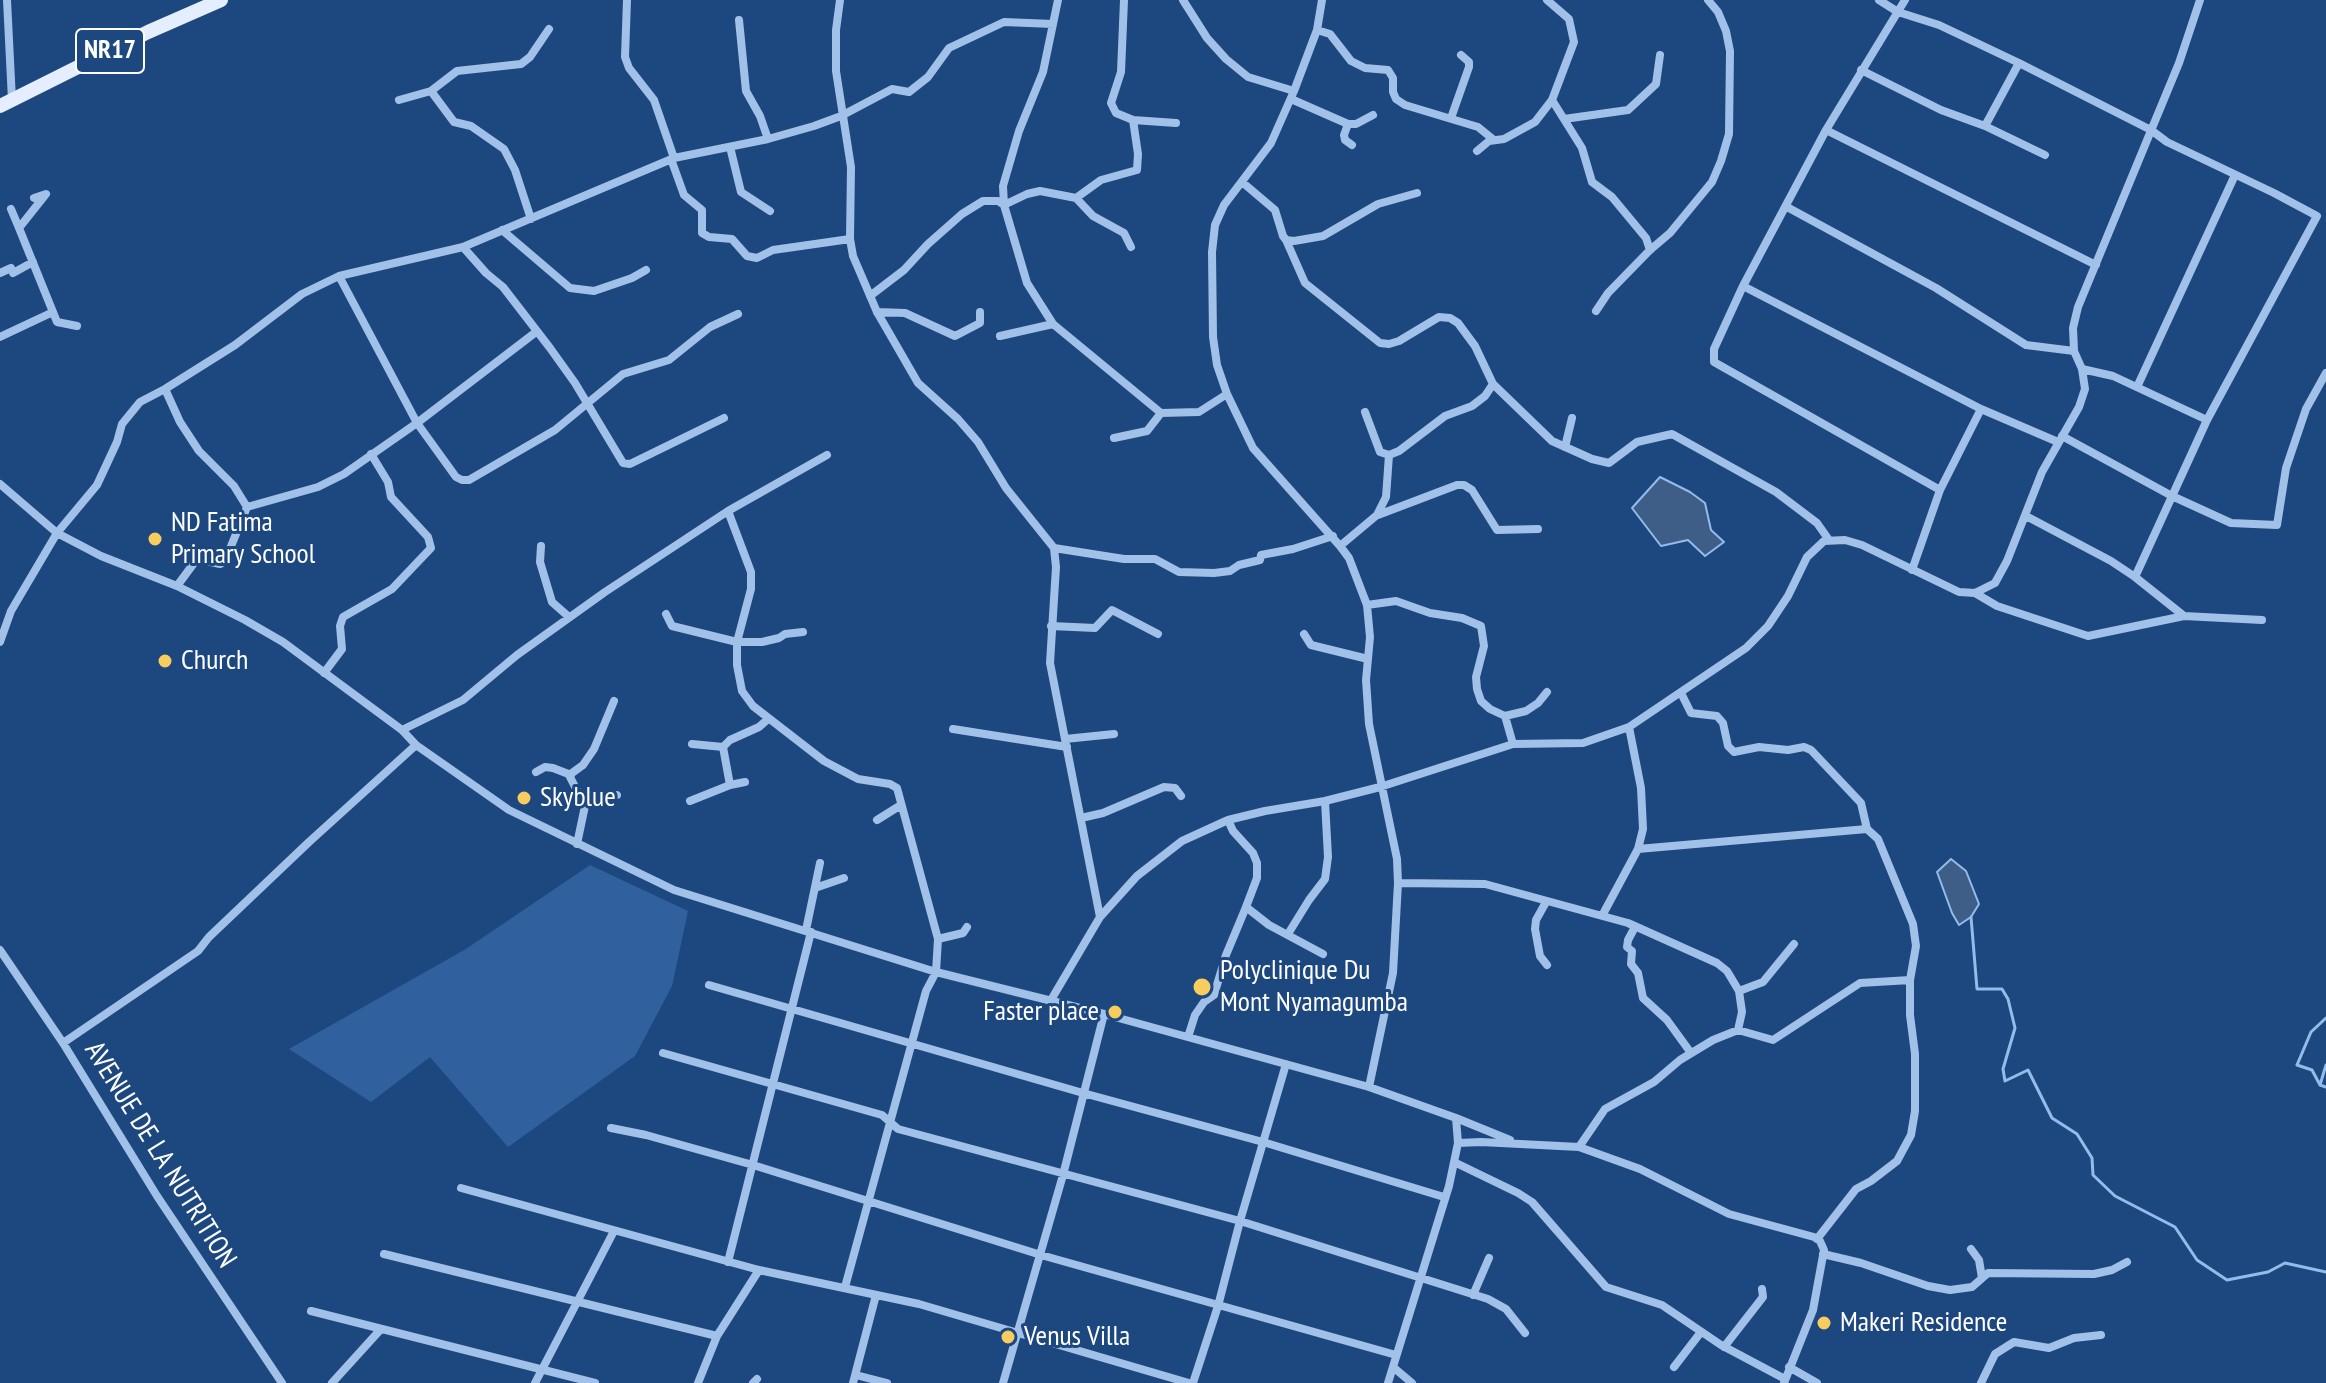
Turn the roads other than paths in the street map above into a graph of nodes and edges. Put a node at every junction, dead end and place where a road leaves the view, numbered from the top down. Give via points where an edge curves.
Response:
1 (7, 0) edge
2 (221, 0) edge
3 (629, 0) edge
4 (840, 0) edge
5 (1058, 0) edge
6 (1124, 0) edge
7 (1183, 0) edge
8 (1322, 0) edge
9 (1547, 0) edge
10 (1708, 0) edge
11 (1879, 0) edge
12 (1905, 0) edge
13 (2200, 0) edge
14 (1898, 12) junction
15 (739, 20) dead end
16 (1053, 24) junction
17 (549, 29) dead end
18 (1317, 30) junction
19 (1461, 55) dead end
20 (1660, 55) dead end
21 (2019, 63) junction
22 (1861, 70) junction
23 (431, 91) junction
24 (1293, 95) junction
25 (399, 100) dead end
26 (1552, 100) junction
27 (6, 103) edge
28 (1373, 115) dead end
29 (841, 116) junction
30 (1451, 118) junction
31 (1564, 119) junction
32 (1133, 120) junction
33 (1176, 123) dead end
34 (1348, 124) junction
35 (1985, 126) junction
36 (1826, 130) junction
37 (2151, 130) junction
38 (768, 139) junction
39 (1494, 140) junction
40 (1352, 145) dead end
41 (730, 147) junction
42 (1477, 151) dead end
43 (2045, 155) dead end
44 (672, 158) junction
45 (2235, 175) junction
46 (1242, 182) junction
47 (1417, 193) dead end
48 (34, 198) dead end
49 (1076, 198) junction
50 (1004, 205) junction
51 (1787, 207) junction
52 (11, 209) dead end
53 (770, 211) dead end
54 (2321, 218) edge
55 (531, 219) junction
56 (19, 228) junction
57 (502, 230) junction
58 (850, 239) junction
59 (1286, 240) junction
60 (463, 247) junction
61 (1131, 247) dead end
62 (1650, 250) junction
63 (33, 262) junction
64 (2096, 265) junction
65 (646, 270) dead end
66 (0, 273) edge
67 (339, 276) junction
68 (1743, 286) junction
69 (870, 296) junction
70 (1596, 311) dead end
71 (53, 312) junction
72 (877, 312) junction
73 (980, 312) dead end
74 (738, 314) dead end
75 (1053, 324) junction
76 (77, 326) dead end
77 (536, 332) junction
78 (1000, 336) dead end
79 (0, 337) edge
80 (2074, 351) junction
81 (2082, 369) junction
82 (2326, 373) edge
83 (1493, 384) junction
84 (2137, 387) junction
85 (165, 389) junction
86 (1227, 394) junction
87 (587, 403) junction
88 (1981, 409) junction
89 (1365, 412) dead end
90 (1161, 413) junction
91 (724, 418) dead end
92 (1572, 418) dead end
93 (2207, 420) junction
94 (417, 423) junction
95 (1114, 438) dead end
96 (2060, 439) junction
97 (1565, 447) junction
98 (371, 454) junction
99 (827, 455) dead end
100 (1389, 455) junction
101 (0, 484) edge
102 (1940, 490) junction
103 (2172, 496) junction
104 (247, 507) junction
105 (728, 511) junction
106 (1377, 515) junction
107 (2026, 516) junction
108 (1538, 529) dead end
109 (57, 533) junction
110 (1333, 536) junction
111 (1829, 540) junction
112 (541, 546) dead end
113 (1340, 546) junction
114 (1054, 548) junction
115 (1912, 570) junction
116 (2135, 577) junction
117 (177, 586) junction
118 (1975, 593) junction
119 (1367, 605) junction
120 (666, 614) dead end
121 (2184, 616) junction
122 (569, 617) junction
123 (2262, 620) dead end
124 (1051, 626) junction
125 (803, 632) dead end
126 (1158, 634) dead end
127 (1304, 634) dead end
128 (0, 642) edge
129 (737, 642) junction
130 (1368, 659) junction
131 (324, 673) junction
132 (1547, 692) dead end
133 (1681, 693) junction
134 (614, 701) dead end
135 (1505, 716) junction
136 (768, 719) junction
137 (1629, 727) junction
138 (953, 729) dead end
139 (402, 730) junction
140 (1114, 734) dead end
141 (1066, 743) junction
142 (692, 744) dead end
143 (1513, 744) junction
144 (416, 745) junction
145 (723, 747) junction
146 (536, 772) dead end
147 (571, 775) junction
148 (745, 782) dead end
149 (730, 785) junction
150 (1380, 787) junction
151 (617, 795) dead end
152 (1181, 796) dead end
153 (690, 801) dead end
154 (1325, 801) junction
155 (584, 803) junction
156 (901, 805) junction
157 (1081, 818) junction
158 (877, 820) dead end
159 (1228, 820) junction
160 (1867, 829) junction
161 (577, 844) junction
162 (1638, 849) junction
163 (820, 863) dead end
164 (844, 878) dead end
165 (1398, 883) junction
166 (815, 888) junction
167 (1546, 902) junction
168 (1246, 907) junction
169 (1603, 914) junction
170 (1100, 917) junction
171 (967, 927) dead end
172 (1635, 927) junction
173 (808, 931) junction
174 (1288, 934) junction
175 (938, 939) junction
176 (1794, 944) dead end
177 (0, 950) edge
178 (1323, 954) dead end
179 (1547, 965) dead end
180 (936, 972) junction
181 (1910, 980) junction
182 (709, 985) dead end
183 (1739, 991) junction
184 (1051, 1000) junction
185 (791, 1010) junction
186 (1104, 1014) junction
187 (1738, 1030) junction
188 (1188, 1037) junction
189 (63, 1043) junction
190 (912, 1045) junction
191 (663, 1053) dead end
192 (1691, 1053) junction
193 (1286, 1064) junction
194 (772, 1085) junction
195 (1369, 1087) junction
196 (1083, 1093) junction
197 (1456, 1118) junction
198 (890, 1122) junction
199 (611, 1128) dead end
200 (1263, 1142) junction
201 (1458, 1143) junction
202 (1521, 1143) junction
203 (1579, 1147) junction
204 (1454, 1162) junction
205 (753, 1165) junction
206 (1063, 1175) junction
207 (461, 1188) dead end
208 (1444, 1197) junction
209 (868, 1200) junction
210 (1240, 1221) junction
211 (614, 1231) junction
212 (1817, 1239) junction
213 (1971, 1249) dead end
214 (384, 1254) dead end
215 (1823, 1254) junction
216 (1041, 1255) junction
217 (1489, 1258) dead end
218 (728, 1262) junction
219 (2127, 1262) dead end
220 (759, 1270) junction
221 (1419, 1278) junction
222 (1982, 1278) junction
223 (845, 1287) junction
224 (1762, 1289) dead end
225 (876, 1295) junction
226 (1473, 1295) junction
227 (578, 1301) junction
228 (1218, 1306) junction
229 (311, 1311) dead end
230 (381, 1329) junction
231 (1701, 1332) junction
232 (1525, 1333) dead end
233 (1015, 1334) junction
234 (2101, 1335) dead end
235 (717, 1336) junction
236 (1724, 1347) junction
237 (1396, 1355) junction
238 (1393, 1367) junction
239 (1674, 1367) dead end
240 (1789, 1367) junction
241 (542, 1368) junction
242 (854, 1379) edge
243 (1785, 1381) edge
244 (282, 1383) edge
245 (332, 1383) edge
246 (535, 1383) edge
247 (595, 1383) edge
248 (698, 1383) edge
249 (887, 1383) edge
250 (1003, 1383) edge
251 (1191, 1383) edge
252 (1388, 1383) edge
253 (1412, 1383) edge
254 (1817, 1383) edge
255 (1981, 1383) edge

1 - 27 street
2 - 27 main road, NR17
3 - 44 street via 625,57 654,100
4 - 29 street via 836,71
5 - 16 street
6 - 32 street via 1121,72 1111,103 1116,113
7 - 24 street via 1226,59 1248,77
8 - 18 street
9 - 26 street via 1569,19 1574,42
10 - 62 street via 1718,12 1730,51 1729,134 1712,182
11 - 14 street
12 - 14 street
13 - 37 street
14 - 21 street
14 - 22 street
15 - 38 street via 746,91
16 - 29 street via 1004,22 966,38 949,48 919,86 909,92 892,89
16 - 50 street via 1043,72 1006,172
17 - 23 street via 521,64 457,71
18 - 24 street
18 - 30 street via 1330,34 1351,61 1388,70 1396,99 1405,105
19 - 30 street via 1469,67
20 - 31 street via 1656,84 1628,110
21 - 35 street
21 - 37 street
22 - 35 street
22 - 36 street
23 - 25 street
23 - 55 street via 454,122 471,126 504,149
24 - 34 street
24 - 46 street via 1271,143
26 - 31 street
26 - 39 street via 1535,122
28 - 34 street
29 - 38 street
29 - 58 street via 851,167
30 - 39 street via 1478,127
31 - 62 street via 1582,148 1592,182 1612,197
32 - 33 street
32 - 49 street via 1137,170 1101,180
34 - 40 street via 1344,135
35 - 43 street
36 - 51 street
36 - 64 street
37 - 45 street
37 - 64 street
38 - 41 street
39 - 42 street
41 - 44 street
41 - 53 street via 741,192
44 - 55 street
44 - 58 street via 684,195 702,210 702,233 732,239 747,256
45 - 54 street
45 - 84 street
46 - 59 street via 1275,210
46 - 86 street via 1215,225 1212,252 1213,337
47 - 59 street via 1378,204 1323,236
48 - 56 street via 46,194
49 - 50 street via 1040,191
49 - 61 street via 1093,216 1124,233
50 - 69 street via 983,201 962,214
50 - 75 street via 1027,283
51 - 68 street
51 - 80 street via 1936,288 2026,345
52 - 56 street
54 - 93 street
55 - 57 street
56 - 63 street
57 - 60 street
57 - 65 street via 570,288 594,291
58 - 69 street
59 - 83 street via 1305,283 1373,339 1389,344 1433,319 1450,318 1475,346
60 - 67 street
60 - 77 street via 503,287
62 - 70 street
63 - 66 street via 13,273 11,268
63 - 71 street
64 - 80 street via 2078,307
67 - 85 street via 302,294
67 - 94 street
68 - 88 street
68 - 102 street via 1714,349 1718,367
69 - 72 street
71 - 76 street via 57,322
71 - 79 street
72 - 73 street via 905,313 955,336 980,323
72 - 114 street via 918,383 978,442 1006,488
74 - 87 street via 710,327 669,360 623,374
75 - 78 street
75 - 90 street
77 - 87 street
77 - 94 street
80 - 81 street
81 - 84 street
81 - 96 street via 2085,389
82 - 103 street via 2306,409 2286,468 2277,525 2231,523
83 - 97 street via 1539,431
83 - 100 street via 1472,406 1445,416
84 - 93 street
85 - 104 street via 199,451
85 - 109 street via 140,402 122,424 97,485
86 - 90 street via 1199,412
86 - 110 street via 1253,448
87 - 91 street via 623,463 630,464
87 - 94 street via 555,430 469,480 456,477
88 - 96 street
88 - 102 street
89 - 100 street via 1380,452
90 - 95 street via 1147,431
92 - 97 street
93 - 103 street
94 - 98 street
96 - 103 street
96 - 107 street
97 - 111 street via 1609,463 1637,442 1672,434 1776,492 1817,523
98 - 104 street via 318,487
98 - 131 street via 391,497 428,537 431,548 392,589 343,617 342,649
99 - 105 street
100 - 106 street via 1386,497
101 - 109 street
102 - 115 street
103 - 116 street
104 - 117 street via 225,561 197,559
105 - 122 street
105 - 129 street via 751,572
106 - 108 street via 1464,485 1497,530
106 - 113 street
107 - 116 street
107 - 118 street via 1995,583
109 - 117 street
109 - 128 street via 11,611
110 - 113 street
110 - 114 street via 1214,573 1179,572 1155,559
111 - 115 street via 1862,545
111 - 133 street via 1807,557 1768,626 1746,648
112 - 122 street via 540,562 552,602
113 - 119 street
114 - 124 street
115 - 118 street via 1959,592
116 - 121 street
117 - 131 street via 262,630
118 - 121 street via 1997,606 2088,636
119 - 130 street
119 - 135 street via 1396,601 1481,626 1484,646 1477,689 1481,701
120 - 129 street via 672,626
121 - 123 street
122 - 139 street via 463,700
124 - 126 street via 1095,628 1112,610
124 - 141 street via 1050,663
125 - 129 street
127 - 130 street via 1311,645
129 - 136 street via 742,691
130 - 150 street via 1369,724
131 - 139 street
132 - 135 street via 1526,711
133 - 137 street
133 - 160 street via 1691,713 1717,716 1734,752 1759,747 1811,750 1861,803
134 - 147 street via 594,749
135 - 143 street
136 - 145 street
136 - 156 street via 841,771 897,788
137 - 143 street via 1583,743
137 - 162 street via 1641,788 1643,829
138 - 141 street
139 - 144 street
140 - 141 street
141 - 157 street
142 - 145 street
143 - 150 street
144 - 161 street via 509,810
144 - 189 street via 198,951
145 - 149 street
146 - 147 street via 545,767
147 - 155 street
148 - 149 street
149 - 153 street
150 - 154 street
150 - 165 street
151 - 155 street
152 - 157 street via 1175,788 1164,787
154 - 159 street
154 - 174 street via 1325,879
155 - 161 street
156 - 158 street
156 - 175 street
157 - 170 street
159 - 168 street via 1257,863
159 - 170 street via 1182,841 1137,876
160 - 162 street
160 - 181 street via 1878,839 1913,924 1916,946
161 - 173 street via 674,890
162 - 169 street
163 - 166 street
164 - 166 street
165 - 167 street via 1485,884
165 - 195 street via 1393,973
166 - 173 street
167 - 169 street
167 - 179 street via 1535,929
168 - 174 street
168 - 188 street via 1214,995 1195,1015
169 - 172 street
170 - 184 street
171 - 175 street via 963,933
172 - 183 street via 1717,963
172 - 192 street via 1627,947 1643,998
173 - 180 street
173 - 185 street
174 - 178 street
175 - 180 street
176 - 183 street via 1763,982
177 - 189 street, AVENUE DE LA NUTRITION
180 - 184 street
180 - 190 street
181 - 187 street via 1860,983 1773,1040
181 - 212 street via 1916,1084 1911,1135 1897,1161 1856,1189
182 - 185 street
183 - 187 street
184 - 186 street
185 - 190 street
185 - 194 street
186 - 188 street
186 - 196 street
187 - 192 street
188 - 193 street
189 - 244 street, AVENUE DE LA NUTRITION
190 - 196 street
190 - 198 street
191 - 194 street
192 - 203 street via 1654,1082 1605,1109
193 - 195 street
193 - 200 street
194 - 198 street via 882,1115
194 - 205 street
195 - 197 street
196 - 200 street
196 - 206 street
197 - 201 street
197 - 202 street
198 - 206 street via 898,1129
198 - 209 street
199 - 205 street
200 - 208 street
200 - 210 street
201 - 202 street
201 - 204 street
202 - 203 street
203 - 212 street via 1640,1169 1729,1214
204 - 208 street
204 - 231 street via 1532,1202 1606,1287 1662,1305
205 - 209 street
205 - 218 street
206 - 210 street
206 - 216 street
207 - 211 street
208 - 221 street
209 - 216 street
209 - 223 street
210 - 221 street
210 - 228 street
211 - 218 street
211 - 227 street
212 - 215 street
213 - 222 street
214 - 227 street
215 - 222 street via 1940,1289 1972,1287
215 - 240 street via 1813,1310
216 - 228 street
216 - 233 street
217 - 226 street
218 - 220 street
219 - 222 street via 2094,1274 1988,1273
220 - 223 street
220 - 235 street
221 - 226 street
221 - 237 street
223 - 225 street
224 - 236 street via 1763,1297
225 - 233 street
225 - 242 street
226 - 232 street via 1506,1309
227 - 235 street
227 - 241 street
228 - 237 street
228 - 251 street
229 - 230 street
230 - 241 street
230 - 245 street
231 - 236 street
231 - 239 street
233 - 250 street
233 - 251 street
234 - 255 street via 2049,1348 2014,1342 1995,1354
235 - 248 street
236 - 243 street
237 - 238 street
238 - 252 street
238 - 253 street
240 - 243 street
240 - 254 street
241 - 246 street
241 - 247 street
242 - 249 street

